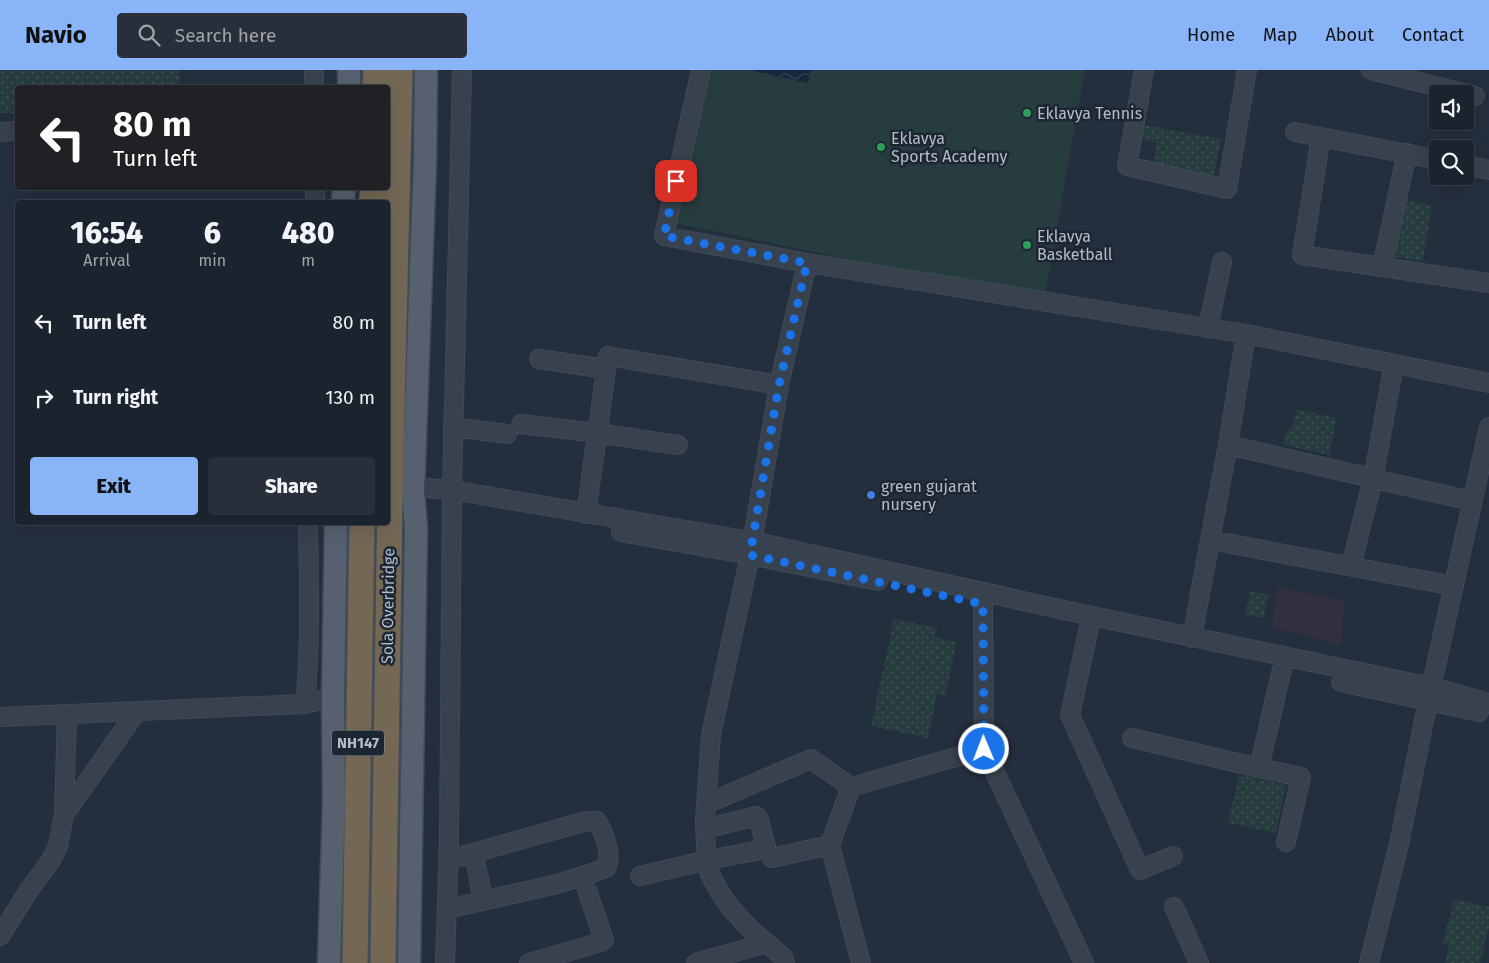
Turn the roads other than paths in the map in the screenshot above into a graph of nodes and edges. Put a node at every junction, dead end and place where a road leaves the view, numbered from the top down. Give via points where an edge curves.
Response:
1 (314, 70) edge
2 (349, 70) edge
3 (376, 70) edge
4 (400, 70) edge
5 (426, 70) edge
6 (462, 70) edge
7 (701, 70) edge
8 (1144, 70) edge
9 (1247, 70) edge
10 (1371, 70) edge
11 (1423, 76) edge
12 (314, 85) edge
13 (349, 85) edge
14 (375, 85) edge
15 (1476, 96) dead end
16 (15, 131) edge
17 (0, 132) edge
18 (1295, 132) dead end
19 (1322, 137) junction
20 (1407, 153) junction
21 (1429, 158) edge
22 (1474, 167) edge
23 (1489, 170) edge
24 (1222, 262) dead end
25 (807, 263) junction
26 (1382, 267) junction
27 (1489, 282) edge
28 (1208, 328) junction
29 (1246, 334) junction
30 (539, 358) dead end
31 (1394, 364) junction
32 (606, 369) junction
33 (1489, 383) edge
34 (779, 385) junction
35 (453, 427) junction
36 (1489, 427) edge
37 (597, 433) junction
38 (678, 445) dead end
39 (1228, 445) junction
40 (1479, 492) edge
41 (390, 493) edge
42 (414, 493) junction
43 (452, 496) junction
44 (586, 514) junction
45 (308, 525) edge
46 (336, 525) edge
47 (362, 525) edge
48 (390, 525) edge
49 (1210, 540) junction
50 (751, 548) junction
51 (1351, 566) junction
52 (1454, 586) junction
53 (983, 604) junction
54 (1089, 627) junction
55 (1192, 638) junction
56 (1282, 669) junction
57 (1430, 694) junction
58 (333, 697) junction
59 (1489, 703) edge
60 (305, 704) junction
61 (138, 711) junction
62 (67, 714) junction
63 (1489, 714) edge
64 (0, 717) edge
65 (1132, 738) dead end
66 (984, 749) junction
67 (1260, 768) junction
68 (851, 787) junction
69 (706, 804) junction
70 (64, 815) junction
71 (705, 829) junction
72 (1286, 842) dead end
73 (830, 844) junction
74 (474, 854) junction
75 (1173, 856) dead end
76 (772, 858) dead end
77 (448, 860) junction
78 (708, 860) junction
79 (640, 876) dead end
80 (587, 890) dead end
81 (483, 900) junction
82 (1174, 907) dead end
83 (447, 909) junction
84 (0, 936) edge
85 (767, 943) junction
86 (563, 958) edge
87 (329, 963) edge
88 (355, 963) edge
89 (383, 963) edge
90 (409, 963) edge
91 (445, 963) edge
92 (529, 963) edge
93 (696, 963) edge
94 (785, 963) edge
95 (861, 963) edge
96 (1084, 963) edge
97 (1198, 963) edge
98 (1369, 963) edge

1 - 12 street
2 - 13 main road
3 - 14 highway
4 - 41 highway, Sola Overbridge / NH147
5 - 42 main road
6 - 35 street
7 - 25 street via 664,236
8 - 9 street via 1127,166 1227,189
10 - 11 street
11 - 15 street
16 - 17 street
18 - 19 street
19 - 20 street
19 - 26 street via 1302,255
20 - 21 street
20 - 26 street
22 - 23 street
24 - 28 street
25 - 28 street
25 - 34 street
26 - 27 street
28 - 29 street
29 - 31 street
29 - 39 street
30 - 32 street
31 - 33 street
31 - 51 street via 1373,479
32 - 34 street via 608,356
32 - 37 street
34 - 50 street
35 - 37 street
35 - 43 street
36 - 40 street
37 - 38 street
37 - 44 street
39 - 40 street, bridge via 1383,481
39 - 49 street
40 - 52 street
42 - 43 street
42 - 90 main road
43 - 44 street
43 - 50 street
43 - 77 street
44 - 50 street
45 - 60 street via 310,592
46 - 58 main road
47 - 88 highway, Sola Overbridge / NH147
48 - 89 highway, Sola Overbridge / NH147
49 - 51 street
49 - 55 street
50 - 53 street
50 - 55 street
50 - 69 street via 711,735
51 - 52 street
52 - 57 street
53 - 54 street
53 - 66 street
54 - 56 street
54 - 75 street via 1070,715 1140,870
55 - 57 street
56 - 57 street
56 - 67 street
57 - 59 street
57 - 63 street
57 - 98 street via 1399,844
58 - 60 street
58 - 87 main road via 334,802
60 - 61 street
61 - 62 street
61 - 70 street
62 - 64 street
62 - 70 street
65 - 67 street
66 - 68 street
66 - 96 street
67 - 72 street via 1301,777
68 - 69 street via 811,759
68 - 73 street
69 - 71 street
70 - 84 street via 54,854
71 - 78 street
71 - 78 street via 756,816 766,847
73 - 76 street
73 - 95 street
74 - 77 street
74 - 81 street
74 - 81 street via 587,821 597,821 602,828 610,860 607,867 557,884
77 - 83 street
78 - 79 street
78 - 85 street via 710,874 729,906
80 - 86 street via 604,940
81 - 83 street
82 - 97 street
83 - 91 street
85 - 93 street
85 - 94 street
86 - 92 street

